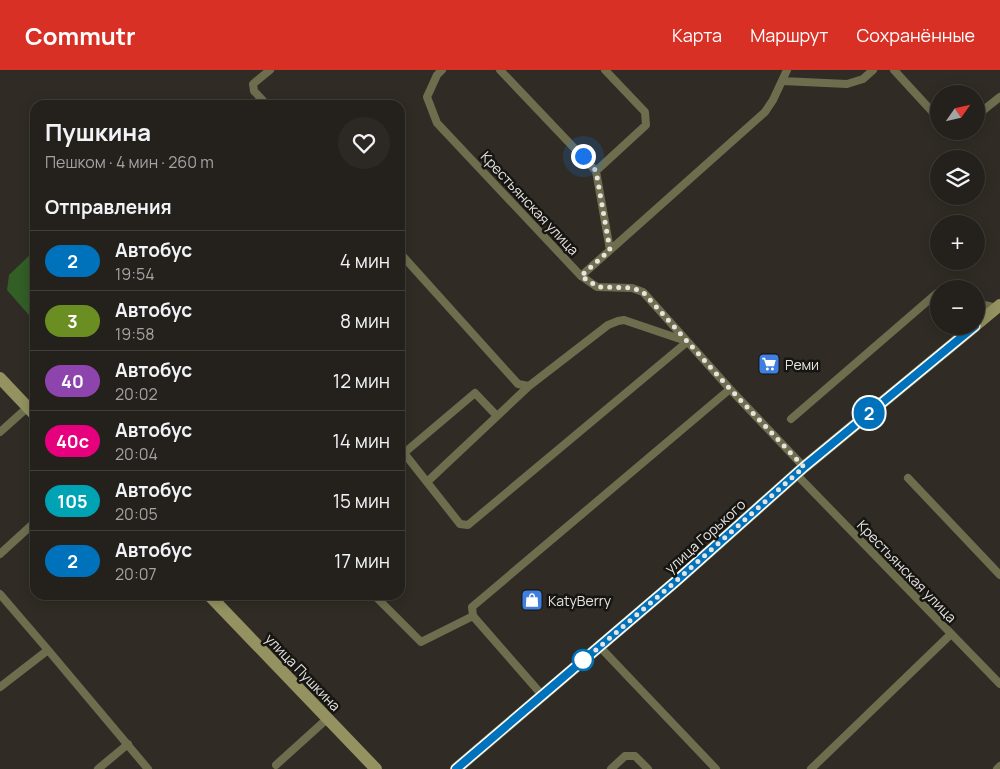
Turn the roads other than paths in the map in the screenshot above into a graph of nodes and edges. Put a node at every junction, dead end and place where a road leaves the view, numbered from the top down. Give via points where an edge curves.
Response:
1 (270, 70) edge
2 (442, 70) edge
3 (500, 70) edge
4 (605, 70) edge
5 (787, 70) edge
6 (873, 70) edge
7 (894, 70) edge
8 (782, 81) junction
9 (1000, 97) edge
10 (262, 100) edge
11 (930, 109) edge
12 (985, 109) edge
13 (596, 171) junction
14 (610, 250) junction
15 (405, 259) edge
16 (581, 276) junction
17 (930, 300) edge
18 (985, 304) edge
19 (999, 306) edge
20 (985, 318) edge
21 (965, 335) edge
22 (688, 342) junction
23 (0, 378) edge
24 (529, 386) junction
25 (730, 389) junction
26 (30, 410) edge
27 (30, 412) edge
28 (497, 416) junction
29 (792, 419) dead end
30 (0, 432) edge
31 (405, 452) edge
32 (405, 454) edge
33 (800, 471) junction
34 (908, 478) dead end
35 (427, 482) junction
36 (30, 527) edge
37 (0, 554) edge
38 (1000, 575) edge
39 (0, 594) edge
40 (214, 600) edge
41 (379, 600) edge
42 (473, 616) junction
43 (951, 634) junction
44 (600, 646) junction
45 (48, 650) junction
46 (999, 680) edge
47 (0, 687) edge
48 (542, 695) junction
49 (328, 718) junction
50 (128, 744) junction
51 (276, 764) dead end
52 (98, 769) edge
53 (148, 769) edge
54 (376, 769) edge
55 (456, 769) edge
56 (611, 769) edge
57 (648, 769) edge
58 (716, 769) edge
59 (811, 769) edge

1 - 10 lane via 253,84 254,91
2 - 16 lane, Крестьянская улица via 427,97 437,123
3 - 13 lane
4 - 13 lane via 645,112 646,125
5 - 8 lane
6 - 8 lane via 863,79 847,84
7 - 11 lane
8 - 14 lane via 765,112
9 - 12 lane
13 - 14 lane
14 - 16 lane
15 - 24 lane via 518,384
16 - 22 lane, Крестьянская улица via 598,287 632,288 643,292
17 - 29 lane
18 - 19 lane
19 - 20 main road, улица Горького
21 - 33 main road, улица Горького
22 - 24 lane via 624,320 618,321 608,325
22 - 25 lane, Крестьянская улица
22 - 35 lane via 468,525 460,524
23 - 26 main road
24 - 28 lane
25 - 33 lane, Крестьянская улица
25 - 42 lane via 472,607
27 - 30 lane
28 - 31 lane via 475,393
28 - 35 lane
32 - 35 lane
33 - 43 lane, Крестьянская улица
33 - 44 main road, улица Горького
34 - 38 lane
36 - 37 lane
39 - 45 lane
40 - 49 main road, улица Пушкина
41 - 42 lane via 421,642
42 - 48 lane
43 - 46 lane, Крестьянская улица
43 - 59 lane
44 - 48 main road, улица Горького
44 - 58 lane
45 - 47 lane
45 - 50 lane
48 - 55 main road, улица Горького
49 - 51 lane
49 - 54 main road, улица Пушкина
50 - 52 lane
50 - 53 lane
56 - 57 lane via 624,756 634,756

